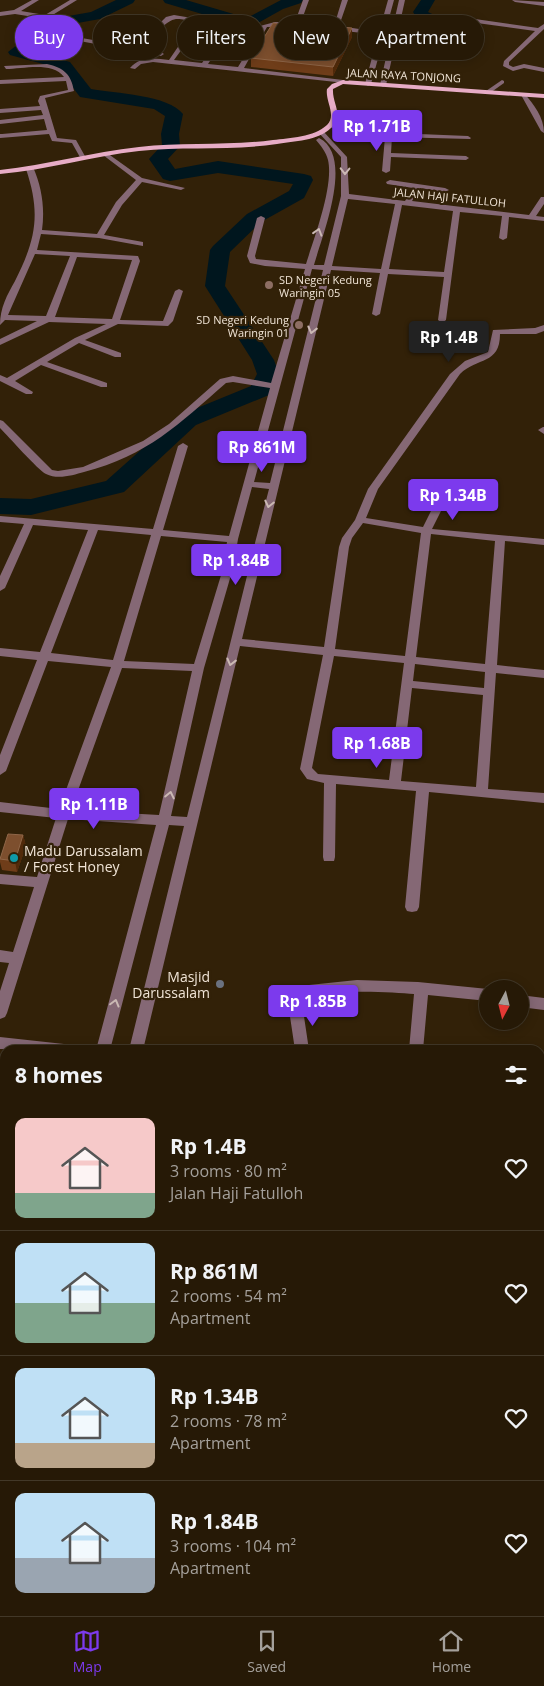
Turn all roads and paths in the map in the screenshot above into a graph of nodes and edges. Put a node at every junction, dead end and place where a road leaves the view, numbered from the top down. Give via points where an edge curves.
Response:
1 (36, 0) edge
2 (74, 0) edge
3 (306, 0) edge
4 (345, 0) edge
5 (391, 0) edge
6 (402, 0) edge
7 (515, 0) edge
8 (544, 4) edge
9 (14, 12) junction
10 (0, 14) edge
11 (300, 15) edge
12 (340, 15) edge
13 (387, 15) edge
14 (399, 15) edge
15 (484, 21) edge
16 (274, 23) edge
17 (265, 28) joint
18 (542, 28) edge
19 (83, 40) edge
20 (177, 51) edge
21 (172, 58) junction
22 (208, 60) edge
23 (375, 60) edge
24 (389, 60) edge
25 (205, 64) junction
26 (6, 67) dead end
27 (133, 68) dead end
28 (240, 68) junction
29 (544, 70) edge
30 (67, 79) junction
31 (0, 82) edge
32 (343, 82) junction
33 (502, 82) dead end
34 (368, 84) junction
35 (383, 86) junction
36 (488, 92) junction
37 (525, 95) junction
38 (544, 96) edge
39 (44, 108) junction
40 (0, 111) edge
41 (47, 117) junction
42 (0, 122) edge
43 (322, 131) junction
44 (544, 131) edge
45 (51, 132) junction
46 (389, 135) junction
47 (2, 136) dead end
48 (468, 138) dead end
49 (106, 154) junction
50 (387, 155) junction
51 (83, 158) junction
52 (466, 158) dead end
53 (30, 169) junction
54 (386, 171) dead end
55 (0, 172) edge
56 (140, 180) junction
57 (390, 182) dead end
58 (418, 186) junction
59 (181, 188) dead end
60 (445, 190) dead end
61 (344, 196) junction
62 (544, 198) edge
63 (403, 203) junction
64 (457, 208) junction
65 (506, 214) junction
66 (532, 217) junction
67 (261, 218) dead end
68 (544, 219) edge
69 (39, 232) junction
70 (100, 236) junction
71 (503, 238) dead end
72 (140, 244) dead end
73 (33, 252) junction
74 (74, 255) junction
75 (308, 266) junction
76 (328, 267) junction
77 (385, 270) junction
78 (448, 275) junction
79 (179, 291) dead end
80 (3, 304) edge
81 (376, 314) dead end
82 (50, 318) junction
83 (2, 319) edge
84 (442, 320) dead end
85 (115, 323) junction
86 (544, 328) edge
87 (78, 340) junction
88 (0, 342) edge
89 (118, 355) dead end
90 (42, 363) junction
91 (4, 380) edge
92 (104, 385) dead end
93 (280, 391) junction
94 (29, 392) dead end
95 (0, 423) edge
96 (183, 446) dead end
97 (450, 483) dead end
98 (248, 484) junction
99 (273, 486) junction
100 (0, 519) edge
101 (360, 520) junction
102 (30, 521) junction
103 (94, 527) junction
104 (426, 531) junction
105 (157, 532) junction
106 (500, 538) junction
107 (233, 539) junction
108 (544, 542) edge
109 (226, 572) junction
110 (252, 573) junction
111 (0, 588) edge
112 (236, 642) junction
113 (0, 652) edge
114 (329, 652) junction
115 (45, 657) junction
116 (409, 660) junction
117 (118, 664) junction
118 (198, 668) junction
119 (490, 668) junction
120 (544, 674) edge
121 (406, 684) junction
122 (489, 692) junction
123 (0, 772) edge
124 (330, 779) junction
125 (394, 784) junction
126 (423, 787) junction
127 (482, 792) junction
128 (544, 798) edge
129 (0, 807) edge
130 (64, 814) junction
131 (164, 820) junction
132 (190, 822) junction
133 (329, 857) dead end
134 (0, 879) edge
135 (43, 883) junction
136 (412, 906) dead end
137 (0, 956) edge
138 (18, 958) junction
139 (421, 989) junction
140 (479, 995) edge
141 (529, 1002) edge
142 (544, 1004) edge
143 (0, 1014) edge
144 (0, 1043) edge
145 (18, 1045) edge
146 (103, 1045) edge
147 (137, 1045) edge
148 (301, 1045) edge
149 (416, 1045) edge

1 - 9 street
2 - 9 street via 46,17
3 - 11 street
4 - 12 street
5 - 13 street
6 - 14 street
7 - 8 street
9 - 10 street
15 - 18 street
16 - 17 street via 263,26
17 - 28 street
18 - 29 street via 506,62 506,66
19 - 21 street
20 - 21 street
21 - 25 street
21 - 27 street via 147,60
22 - 25 street
23 - 34 street
24 - 35 street
25 - 28 street
26 - 30 street via 54,66
28 - 32 street
30 - 31 street
30 - 39 street via 71,92 42,97
32 - 34 main road, JALAN RAYA TONJONG
32 - 43 main road, JALAN RAYA TONJONG via 330,89 335,119
33 - 36 street
34 - 35 main road, JALAN RAYA TONJONG
35 - 36 main road, JALAN RAYA TONJONG
36 - 37 main road, JALAN RAYA TONJONG
37 - 38 main road, JALAN RAYA TONJONG
37 - 44 street
39 - 40 street
39 - 41 street
41 - 42 street
41 - 45 street
43 - 46 street
43 - 49 main road via 268,143 139,148
43 -> 61 street via 344,157
75 -> 43 street via 330,194 333,162
45 - 47 street
45 - 51 street via 55,140 74,141
46 - 48 street
46 - 50 street
49 - 51 main road
49 - 56 street
50 - 52 street
50 - 54 street
51 - 53 main road
53 - 55 main road
53 - 69 street via 36,186
56 - 59 street
56 - 70 street via 119,204
57 - 58 street
58 - 60 street
58 - 63 street
61 - 63 street, JALAN HAJI FATULLOH
61 - 76 street
62 - 66 street
63 - 64 street, JALAN HAJI FATULLOH
63 - 77 street
64 - 65 street, JALAN HAJI FATULLOH
64 - 78 street
65 - 66 street, JALAN HAJI FATULLOH
65 - 71 street
66 - 68 street, JALAN HAJI FATULLOH
67 - 75 street via 251,259 265,264
69 - 70 street
69 - 73 street
70 - 72 street
73 - 74 street
73 - 80 street
74 - 82 street
74 - 85 street via 135,258
75 - 76 street
75 - 93 street
76 - 77 street
76 -> 93 street
77 - 78 street
77 - 81 street
78 - 84 street
79 - 85 street via 167,324
80 - 83 street
82 - 83 street
82 - 85 street
82 - 88 street
85 - 87 street
86 - 101 street via 496,332 496,346 492,353 462,368 444,387 373,489
87 - 89 street
87 - 90 street
90 - 91 street
90 - 92 street
91 - 94 street
93 - 95 street via 258,383 234,379 223,381 156,438 100,465 62,475 49,472
93 - 98 street
93 - 99 street
96 - 105 street
97 - 104 street
98 - 99 street
98 - 107 street
99 -> 110 street
100 - 102 street
101 - 104 street
101 - 114 street via 344,547
102 - 103 street
102 - 111 street
103 - 105 street
103 - 115 street
104 - 106 street
104 - 116 street
105 - 107 street
105 - 117 street
106 - 108 street
106 - 119 street
107 - 109 street
109 - 110 street
109 - 118 street
110 - 112 street
112 - 114 street
112 -> 132 street
113 - 115 street
114 - 116 street
114 - 124 street via 306,769 312,776
115 - 117 street
115 - 123 street
116 - 119 street
116 - 121 street
117 - 118 street
117 - 130 street
131 -> 118 street
119 - 120 street
119 - 122 street
121 - 122 street
121 - 125 street
122 - 127 street
124 - 125 street
124 - 133 street
125 - 126 street
126 - 127 street
126 - 136 street
127 - 128 street
129 - 130 street
130 - 131 street
130 - 135 street
131 - 132 street
146 -> 131 street
132 - 147 street
134 - 135 street
135 - 138 street
137 - 138 street
138 - 143 street
139 - 140 street
139 - 148 street via 350,986 302,994 295,1003
139 - 149 street
141 - 142 street
144 - 145 street

